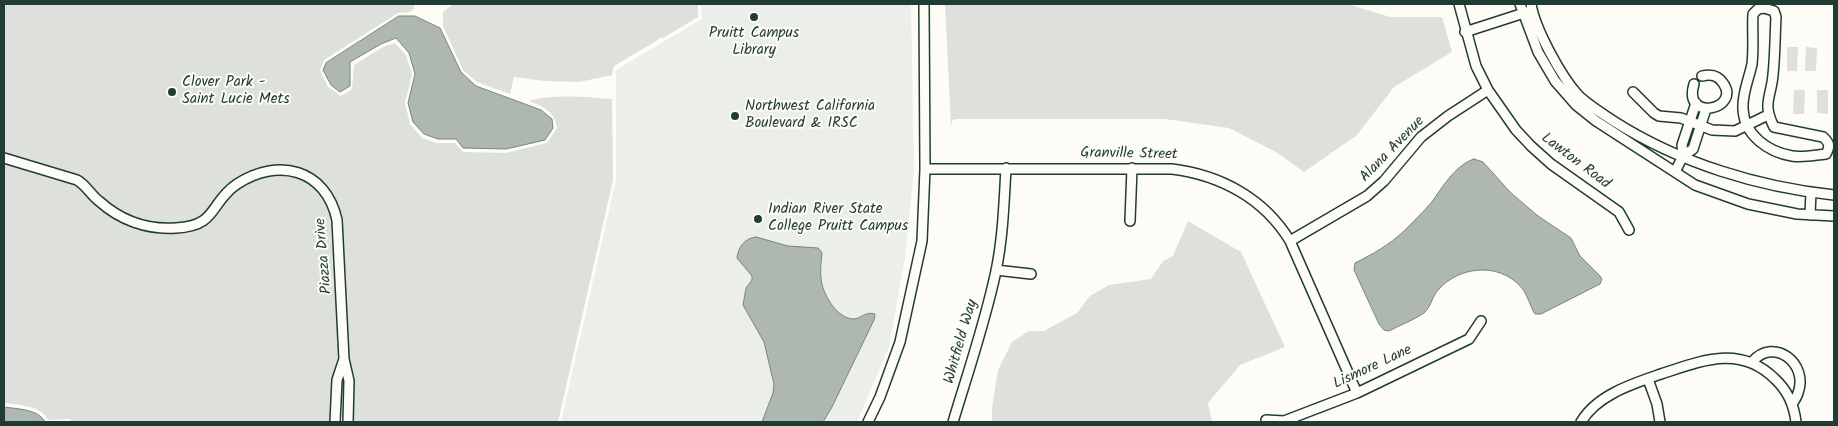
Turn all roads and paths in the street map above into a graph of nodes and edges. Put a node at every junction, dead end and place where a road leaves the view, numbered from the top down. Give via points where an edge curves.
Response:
1 (924, 4) edge
2 (1459, 4) edge
3 (1520, 4) edge
4 (1531, 7) edge
5 (1522, 13) junction
6 (1465, 32) junction
7 (1702, 76) dead end
8 (1694, 84) dead end
9 (1488, 90) junction
10 (1633, 92) dead end
11 (1696, 103) junction
12 (1706, 109) junction
13 (1768, 116) junction
14 (1690, 121) junction
15 (1701, 126) junction
16 (1747, 126) junction
17 (1683, 156) junction
18 (4, 158) edge
19 (1006, 168) junction
20 (1132, 168) junction
21 (925, 169) junction
22 (1675, 172) junction
23 (1811, 192) junction
24 (1834, 195) edge
25 (1810, 215) junction
26 (1834, 216) edge
27 (1130, 221) dead end
28 (1630, 230) dead end
29 (1290, 241) junction
30 (996, 270) junction
31 (1031, 274) dead end
32 (1481, 322) dead end
33 (344, 358) junction
34 (1752, 362) junction
35 (1648, 379) junction
36 (1357, 393) junction
37 (1792, 404) junction
38 (1266, 420) dead end
39 (335, 422) edge
40 (348, 422) edge
41 (868, 422) edge
42 (953, 422) edge
43 (1581, 422) edge
44 (1660, 422) edge
45 (1796, 422) edge

1 - 21 street
2 - 6 street, Lawton Road
3 - 5 street
4 - 5 street
4 - 17 street via 1545,42 1578,95 1629,131
5 - 6 street
5 - 22 street via 1538,52 1555,81 1576,105
6 - 9 street, Lawton Road
7 - 12 street via 1716,76 1726,86 1721,105
8 - 11 street via 1692,91
9 - 28 street, Lawton Road via 1531,146 1619,212
9 - 29 street, Alana Avenue via 1421,136 1384,181 1367,196
10 - 14 street via 1659,116
11 - 12 street
11 - 14 street
12 - 15 street
13 - 16 street
13 - 16 street via 1774,127 1824,137 1829,148 1826,154 1792,156 1776,152 1759,142
13 - 16 street via 1776,16 1774,11 1764,8 1753,14 1752,64 1743,99
14 - 15 street
14 - 17 street via 1682,145
15 - 16 street via 1723,132 1735,132
15 - 17 street via 1693,149
17 - 22 street
17 - 23 street via 1758,182
18 - 33 street, Piazza Drive via 77,180 116,214 134,223 162,228 200,224 230,190 256,174 289,170 308,176 327,194 337,220
19 - 20 street, Granville Street
19 - 21 street, Granville Street
19 - 30 street, Whitfield Way
20 - 27 street
20 - 29 street, Granville Street via 1193,171 1212,177 1253,200
21 - 41 street via 922,241 900,342
22 - 25 street via 1695,185 1747,204
23 - 24 street
23 - 25 street
25 - 26 street
29 - 36 street, Granville Street
30 - 31 street
30 - 42 street, Whitfield Way
32 - 36 street, Lismore Lane via 1469,339
33 - 39 street, Piazza Drive via 337,380
33 - 40 street, Piazza Drive via 349,380
34 - 35 street via 1720,358
34 - 37 street via 1782,386
34 - 37 street via 1758,355 1769,352 1779,353 1795,364 1799,375 1798,393
35 - 43 street via 1604,398 1587,411
35 - 44 street
36 - 38 street, Lismore Lane via 1284,421
37 - 45 street

